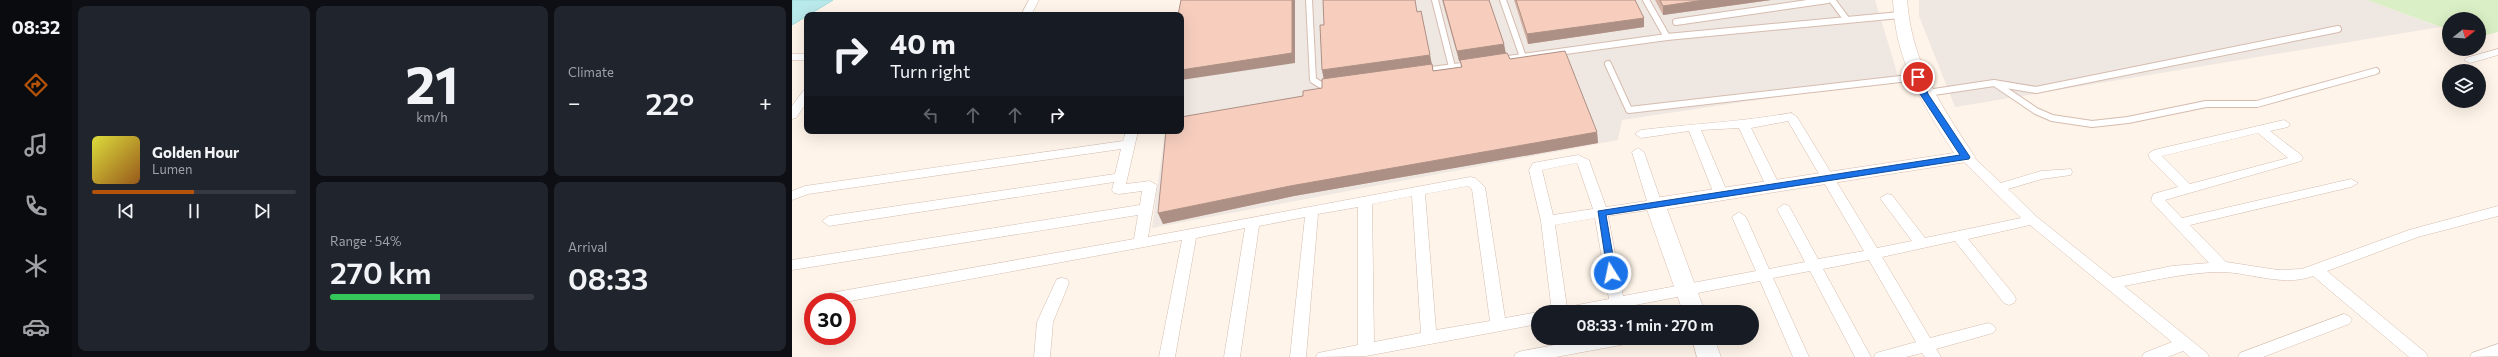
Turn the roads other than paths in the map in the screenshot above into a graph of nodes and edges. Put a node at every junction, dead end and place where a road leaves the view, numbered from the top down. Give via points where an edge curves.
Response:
1 (1034, 0) edge
2 (1309, 0) edge
3 (1435, 0) edge
4 (1503, 0) edge
5 (1646, 0) edge
6 (1828, 0) edge
7 (1832, 0) edge
8 (1900, 7) edge
9 (1028, 12) edge
10 (1847, 20) junction
11 (1676, 22) dead end
12 (2338, 29) dead end
13 (1668, 37) junction
14 (2498, 52) edge
15 (792, 57) edge
16 (804, 57) edge
17 (1524, 57) junction
18 (2470, 60) dead end
19 (1492, 61) edge
20 (1476, 64) edge
21 (1608, 64) dead end
22 (1452, 67) junction
23 (2376, 71) dead end
24 (1414, 73) edge
25 (1994, 83) junction
26 (1336, 84) edge
27 (1921, 86) junction
28 (804, 97) edge
29 (792, 115) edge
30 (1743, 124) junction
31 (2284, 124) dead end
32 (1694, 127) junction
33 (2260, 129) junction
34 (1131, 134) edge
35 (1641, 134) dead end
36 (1129, 144) junction
37 (1638, 152) dead end
38 (1966, 157) junction
39 (2066, 172) dead end
40 (1121, 177) junction
41 (1830, 178) junction
42 (2351, 183) dead end
43 (1773, 186) junction
44 (1998, 188) junction
45 (2186, 188) junction
46 (1418, 191) junction
47 (1721, 194) junction
48 (792, 196) edge
49 (1887, 198) dead end
50 (1365, 201) junction
51 (1655, 204) junction
52 (1145, 208) junction
53 (1784, 209) dead end
54 (2498, 211) edge
55 (1312, 212) junction
56 (1601, 213) junction
57 (1738, 217) dead end
58 (2032, 220) junction
59 (829, 221) dead end
60 (1548, 221) junction
61 (1253, 223) junction
62 (2180, 223) junction
63 (1190, 234) junction
64 (1958, 236) junction
65 (1140, 244) junction
66 (1922, 244) junction
67 (1873, 254) junction
68 (792, 265) edge
69 (1812, 265) junction
70 (2222, 267) junction
71 (2316, 270) junction
72 (1763, 275) junction
73 (1062, 283) dead end
74 (2109, 284) junction
75 (1687, 290) junction
76 (856, 294) edge
77 (2009, 299) dead end
78 (1617, 303) junction
79 (1559, 305) edge
80 (1606, 305) edge
81 (1692, 305) edge
82 (1531, 319) edge
83 (2344, 320) dead end
84 (1498, 325) junction
85 (1988, 329) dead end
86 (1429, 338) junction
87 (2185, 344) junction
88 (1588, 345) edge
89 (1705, 345) edge
90 (1366, 350) junction
91 (2498, 350) edge
92 (1929, 351) edge
93 (1042, 357) edge
94 (1167, 357) edge
95 (1232, 357) edge
96 (1298, 357) edge
97 (1324, 357) edge
98 (1522, 357) edge
99 (1709, 357) edge
100 (1801, 357) edge
101 (1863, 357) edge
102 (1882, 357) edge
103 (2150, 357) edge
104 (2202, 357) edge
105 (2246, 357) edge
106 (2420, 357) edge
107 (2478, 357) edge

1 - 9 street
2 - 26 lane via 1313,80 1321,86
3 - 22 lane
4 - 17 lane
5 - 13 lane
6 - 11 lane
7 - 10 lane
8 - 10 lane
8 - 27 street via 1905,46
10 - 13 lane
12 - 25 lane via 2036,90
13 - 17 lane
14 - 18 street
15 - 16 street
17 - 19 lane
20 - 22 lane
21 - 27 lane via 1629,110
22 - 24 lane
23 - 25 lane via 2257,104 2206,104 2128,120 2092,124 2052,118 2036,111
25 - 27 lane
27 - 38 street
28 - 29 street
30 - 32 street
30 - 41 street via 1791,117
30 - 43 street
31 - 33 street
32 - 35 street
32 - 47 street
33 - 45 street via 2154,154
33 - 45 street via 2297,158
34 - 36 street
36 - 40 street
36 - 48 street via 805,190
37 - 51 street
38 - 41 street
38 - 44 street
39 - 44 street via 2041,175
40 - 52 street via 1119,190 1150,185
40 - 59 street
41 - 43 street
41 - 67 street
42 - 62 street
43 - 47 street
44 - 58 street
45 - 62 street via 2158,197 2158,201
46 - 50 street
46 - 84 street via 1470,181 1478,186
46 - 86 street
47 - 51 street
49 - 66 street
50 - 55 street
50 - 90 street
51 - 56 street
51 - 75 street
52 - 65 street
52 - 68 street
53 - 69 street
54 - 71 street via 2414,233
55 - 61 street
55 - 96 street
56 - 60 street
56 - 60 street via 1584,163 1578,159 1536,168
56 - 78 street
57 - 72 street
58 - 64 street
58 - 74 street
60 - 79 street
61 - 63 street
61 - 95 street
62 - 70 street
63 - 65 street
63 - 94 street
64 - 66 street
64 - 77 street
65 - 76 street
66 - 67 street
67 - 69 street
67 - 92 street
69 - 72 street
69 - 101 street
70 - 71 street via 2278,275
70 - 74 street via 2172,271
71 - 106 street
72 - 75 street
72 - 100 street
73 - 93 street via 1046,322
74 - 87 street
75 - 78 street
75 - 81 street
78 - 80 street
82 - 84 street
83 - 105 street
84 - 86 street
85 - 92 street
86 - 90 street
87 - 103 street
87 - 104 street
88 - 98 street
89 - 99 street
90 - 97 street
91 - 107 street
92 - 102 street

